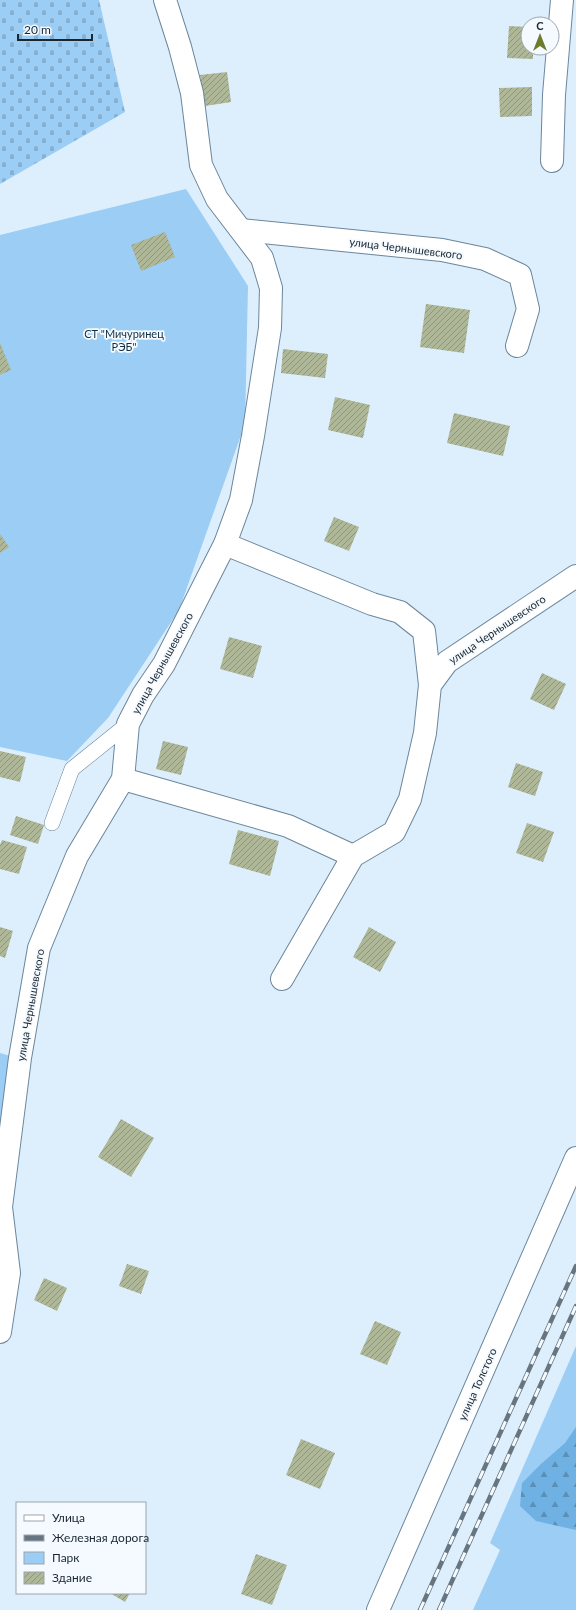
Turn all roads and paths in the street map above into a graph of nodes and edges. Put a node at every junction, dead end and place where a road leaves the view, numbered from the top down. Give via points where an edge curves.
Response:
1 (165, 0) edge
2 (562, 0) edge
3 (552, 161) dead end
4 (241, 230) junction
5 (517, 346) dead end
6 (225, 544) junction
7 (576, 576) edge
8 (430, 685) junction
9 (128, 724) junction
10 (123, 779) junction
11 (52, 823) dead end
12 (353, 856) junction
13 (282, 979) dead end
14 (20, 1058) junction
15 (0, 1074) edge
16 (576, 1158) edge
17 (0, 1332) edge
18 (378, 1610) edge

1 - 4 street, улица Чернышевского via 192,94 201,165 217,199
2 - 3 street via 554,95
4 - 5 street, улица Чернышевского via 442,250 485,259 520,275 528,309
4 - 6 street, улица Чернышевского via 262,258 271,288 270,328 241,500
6 - 8 street via 372,604 400,612 424,631
6 - 9 street, улица Чернышевского via 164,664 143,695
7 - 8 street, улица Чернышевского via 447,662
8 - 12 street via 425,733 410,799 394,832
9 - 10 street, улица Чернышевского
9 - 11 lane via 72,769
10 - 12 street via 288,826
10 - 14 street, улица Чернышевского via 77,856 39,948
12 - 13 street
14 - 15 street
14 - 17 street, улица Чернышевского via 1,1207 9,1273
16 - 18 street, улица Толстого

